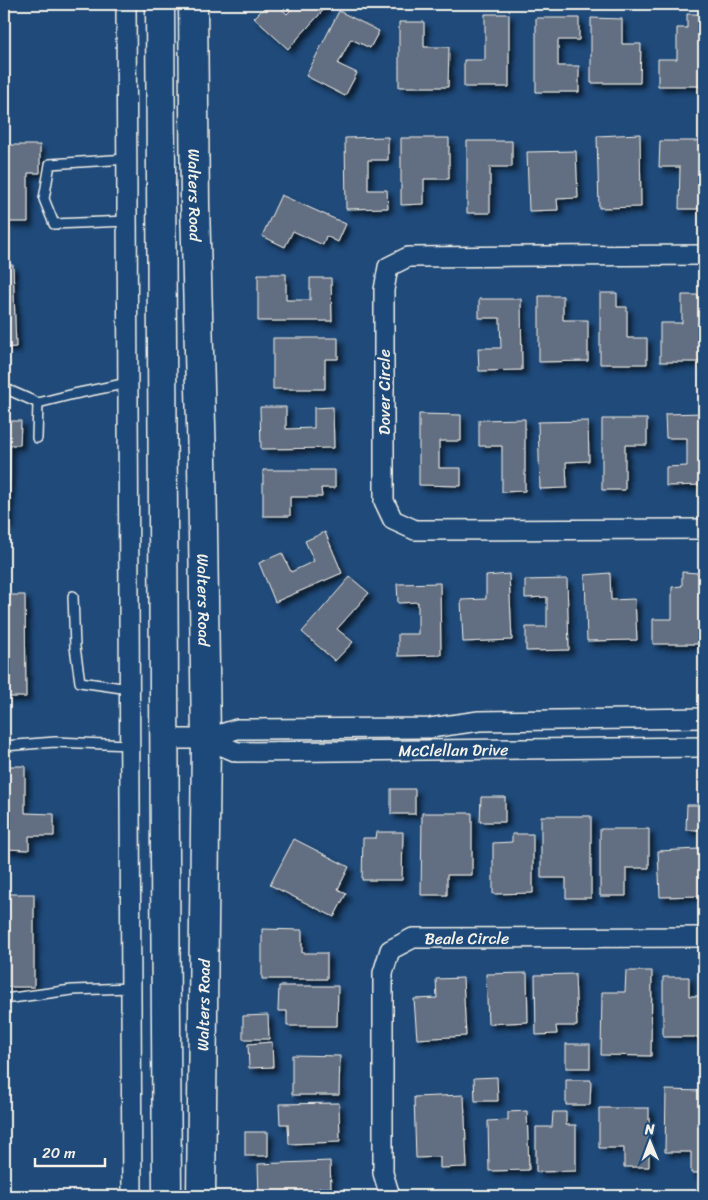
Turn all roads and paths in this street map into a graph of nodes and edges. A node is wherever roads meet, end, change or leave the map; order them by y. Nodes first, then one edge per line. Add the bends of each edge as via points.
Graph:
1 (126, 4) edge
2 (160, 4) edge
3 (193, 4) edge
4 (126, 159) junction
5 (127, 220) junction
6 (704, 255) edge
7 (128, 384) junction
8 (4, 388) edge
9 (38, 403) junction
10 (37, 438) dead end
11 (704, 528) edge
12 (73, 596) dead end
13 (129, 689) junction
14 (704, 718) edge
15 (164, 739) junction
16 (206, 739) junction
17 (130, 745) junction
18 (4, 746) edge
19 (704, 747) edge
20 (704, 937) edge
21 (131, 988) junction
22 (4, 998) edge
23 (132, 1196) edge
24 (167, 1196) edge
25 (201, 1196) edge
26 (390, 1196) edge

1 - 4 street
2 - 15 main road, Walters Road
3 - 16 main road, Walters Road
4 - 5 street
4 - 5 lane via 50,164 44,199 54,224
5 - 7 street
6 - 11 street, Dover Circle via 408,257 388,267 384,290 384,501 393,520 415,530
7 - 9 lane
7 - 13 street
8 - 9 lane
9 - 10 lane
12 - 13 lane via 80,682
13 - 17 street
14 - 16 street, McClellan Drive via 479,722 430,728 237,729
15 - 16 street, McClellan Drive
15 - 24 main road, Walters Road
16 - 19 street, McClellan Drive via 237,752
16 - 25 main road, Walters Road
17 - 18 lane via 55,742
17 - 21 street
20 - 26 street, Beale Circle via 413,938 390,950 383,973 384,1173
21 - 22 lane via 72,990
21 - 23 street

